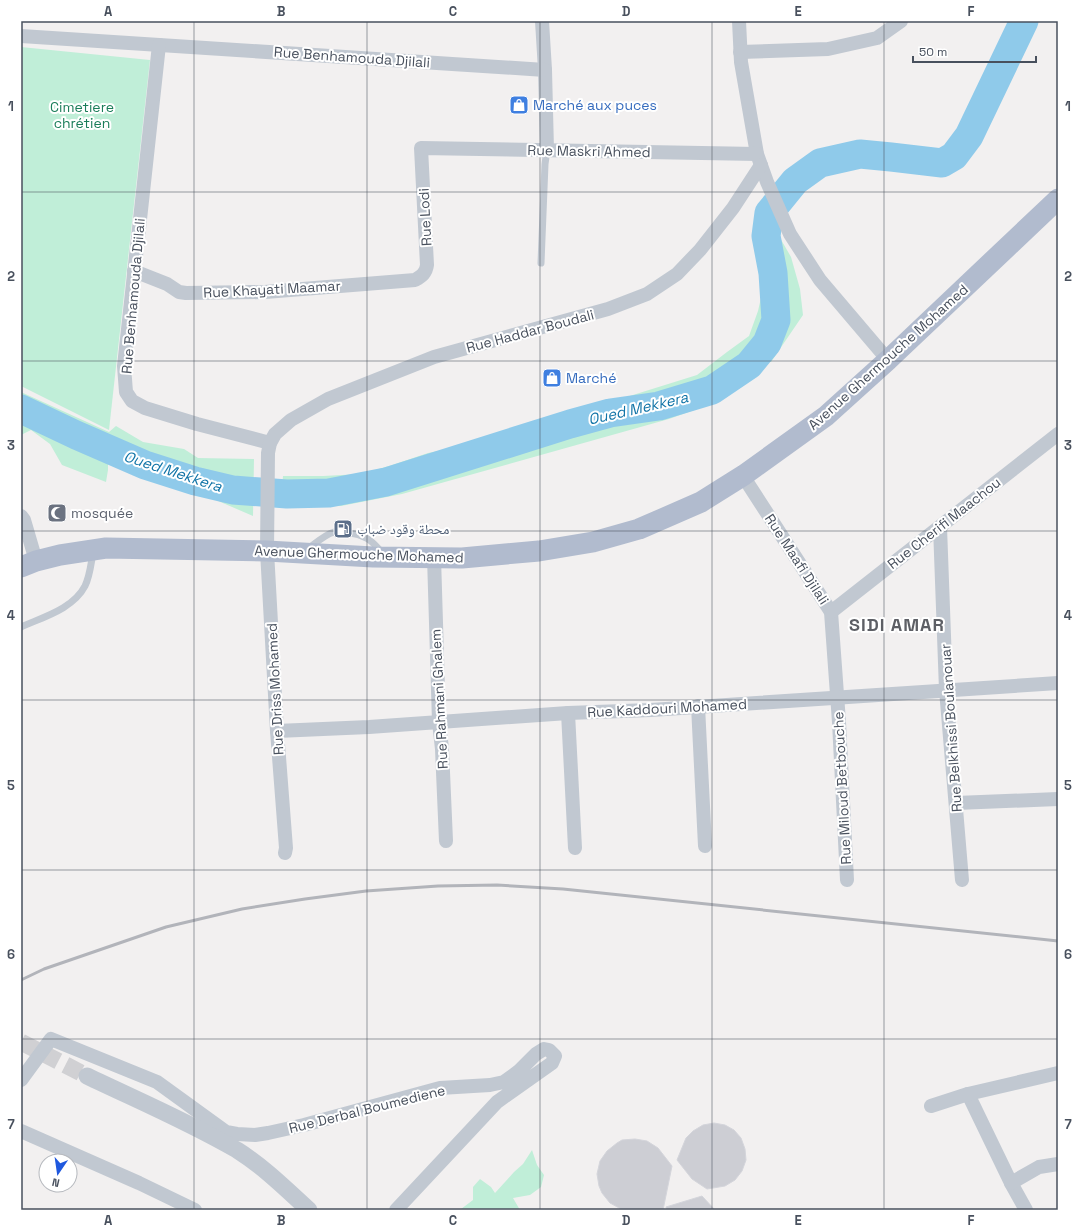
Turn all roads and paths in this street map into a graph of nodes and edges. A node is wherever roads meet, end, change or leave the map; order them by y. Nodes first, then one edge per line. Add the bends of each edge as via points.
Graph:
1 (542, 21) edge
2 (739, 21) edge
3 (901, 21) edge
4 (21, 36) edge
5 (159, 45) junction
6 (740, 52) junction
7 (545, 70) junction
8 (421, 148) joint
9 (547, 150) junction
10 (759, 159) junction
11 (1058, 199) edge
12 (541, 263) dead end
13 (134, 271) junction
14 (415, 280) joint
15 (888, 360) junction
16 (1058, 434) edge
17 (269, 448) junction
18 (743, 476) junction
19 (21, 516) edge
20 (940, 527) junction
21 (94, 550) junction
22 (267, 551) junction
23 (434, 557) junction
24 (28, 564) edge
25 (831, 612) junction
26 (21, 627) edge
27 (1058, 683) edge
28 (946, 690) junction
29 (837, 697) junction
30 (698, 706) junction
31 (568, 713) junction
32 (439, 722) junction
33 (277, 731) junction
34 (1058, 799) edge
35 (956, 803) junction
36 (446, 842) dead end
37 (705, 846) dead end
38 (575, 848) dead end
39 (285, 852) dead end
40 (847, 880) dead end
41 (962, 880) dead end
42 (1058, 1073) edge
43 (87, 1076) tunnel mouth
44 (21, 1080) edge
45 (490, 1085) junction
46 (968, 1094) junction
47 (497, 1102) junction
48 (931, 1106) dead end
49 (21, 1131) edge
50 (1058, 1164) edge
51 (1011, 1183) junction
52 (194, 1210) edge
53 (309, 1210) edge
54 (396, 1210) edge
55 (1026, 1210) edge

1 - 7 street
2 - 6 street
3 - 6 street via 877,38 828,49
4 - 5 street, Rue Benhamouda Djilali
5 - 7 street, Rue Benhamouda Djilali
5 - 13 street, Rue Benhamouda Djilali
6 - 10 street
7 - 9 street
8 - 9 street, Rue Maskri Ahmed
8 - 14 street, Rue Lodi via 427,265 426,271
9 - 10 street, Rue Maskri Ahmed
9 - 12 lane
10 - 15 street via 790,234 820,280
10 - 17 street, Rue Haddar Boudali via 733,208 700,250 677,274 647,294 608,309 434,357 328,399 291,420 275,434
11 - 15 main road, Avenue Ghermouche Mohamed
13 - 14 street, Rue Khayati Maamar via 186,293 266,292
13 - 17 street, Rue Benhamouda Djilali via 124,366 126,392 132,402
15 - 18 main road, Avenue Ghermouche Mohamed via 826,416
16 - 20 street, Rue Cherifi Maachou
17 - 22 street, Rue Driss Mohamed
18 - 23 main road, Avenue Ghermouche Mohamed via 701,502 639,529 593,542 539,551 462,558
18 - 25 street, Rue Maafi Djilali
19 - 24 street via 24,520
20 - 25 street, Rue Cherifi Maachou
20 - 28 street, Rue Belkhissi Boulanouar
21 - 22 main road, Avenue Ghermouche Mohamed via 106,548
21 - 24 main road, Avenue Ghermouche Mohamed via 60,555
21 - 26 lane via 85,585 78,595 54,613
22 - 23 main road, Avenue Ghermouche Mohamed
22 - 33 street, Rue Driss Mohamed
23 - 32 street, Rue Rahmani Ghalem
25 - 29 street, Rue Maafi Djilali
27 - 28 street, Rue Kaddouri Mohamed
28 - 29 street, Rue Kaddouri Mohamed
28 - 35 street, Rue Belkhissi Boulanouar
29 - 30 street, Rue Kaddouri Mohamed
29 - 40 street, Rue Miloud Betbouche
30 - 31 street, Rue Kaddouri Mohamed
30 - 37 street
31 - 32 street, Rue Kaddouri Mohamed
31 - 38 street
32 - 33 street, Rue Kaddouri Mohamed
32 - 36 street, Rue Rahmani Ghalem
33 - 39 street, Rue Driss Mohamed
34 - 35 street
35 - 41 street, Rue Belkhissi Boulanouar
42 - 46 street
43 - 53 street via 237,1151 272,1176
44 - 45 street, Rue Derbal Boumediene via 51,1039 157,1082 226,1132 254,1135 304,1126 440,1088
45 - 47 street
45 - 47 street, Rue Derbal Boumediene via 509,1086
46 - 48 street
46 - 51 street
47 - 54 street
49 - 52 street
50 - 51 street via 1039,1167
51 - 55 street

